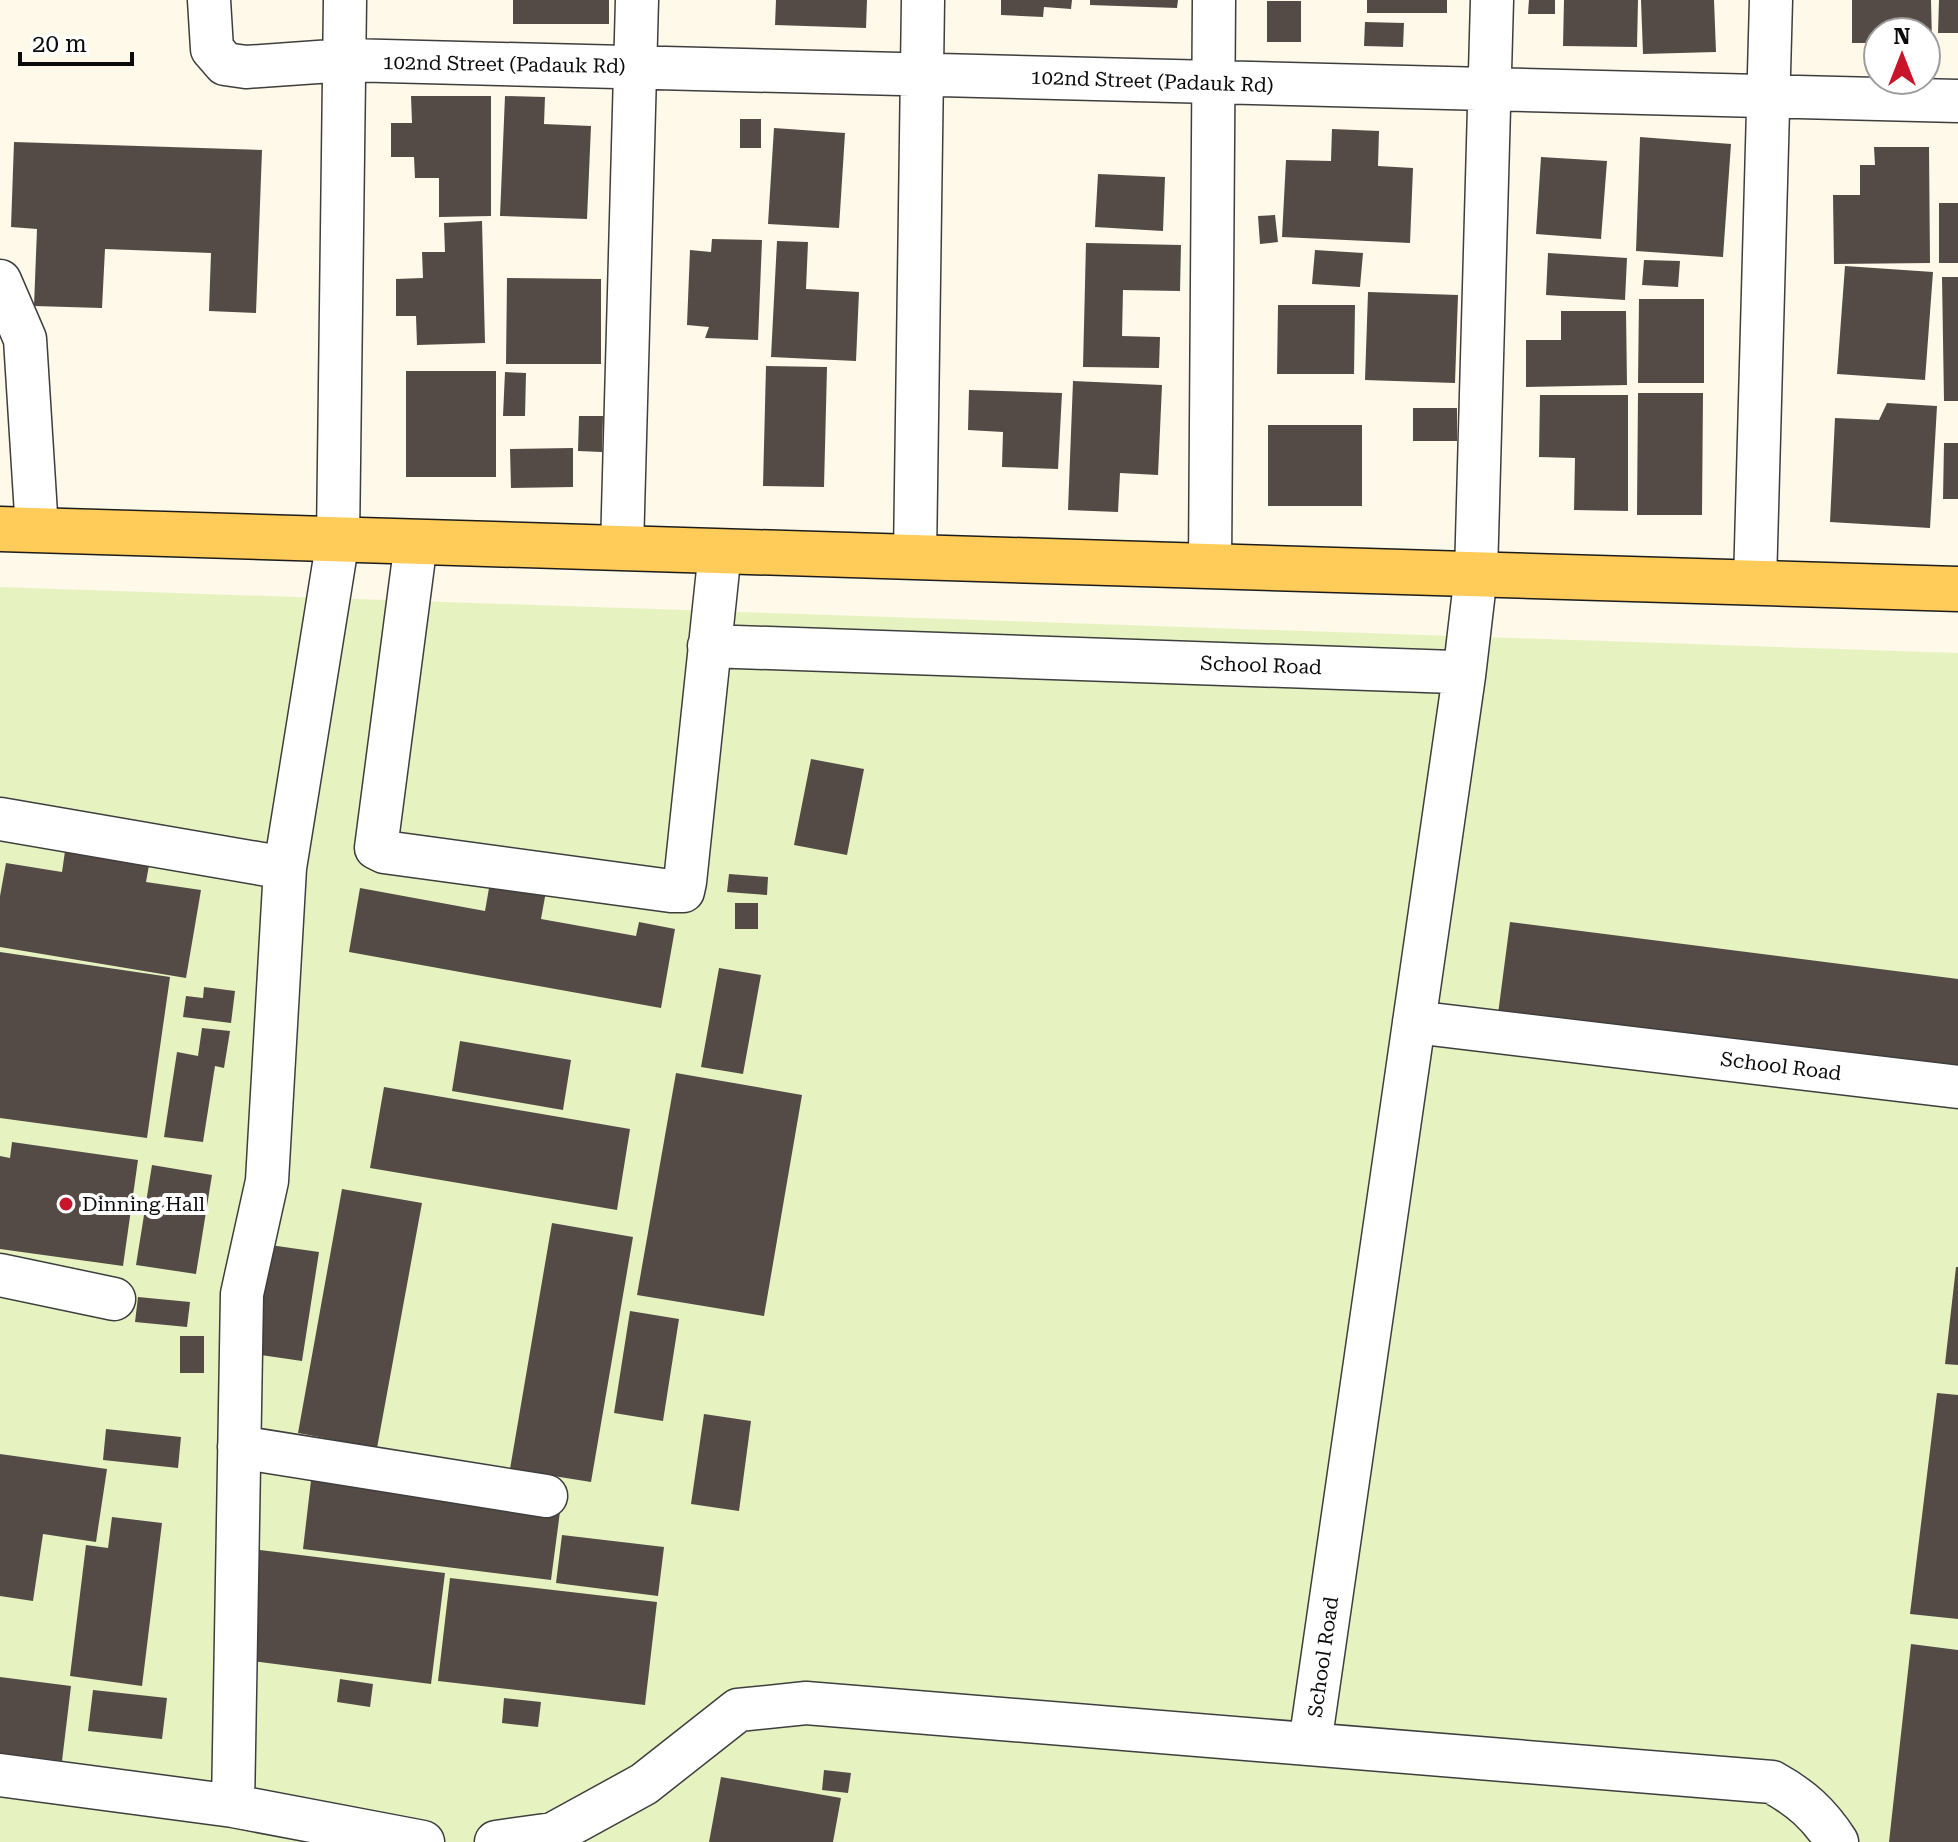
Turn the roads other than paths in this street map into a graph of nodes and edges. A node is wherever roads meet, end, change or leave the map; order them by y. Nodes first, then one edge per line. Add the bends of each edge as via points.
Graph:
1 (209, 0) edge
2 (345, 0) edge
3 (637, 0) edge
4 (923, 0) edge
5 (1214, 0) edge
6 (1492, 0) edge
7 (1771, 0) edge
8 (346, 60) junction
9 (636, 67) junction
10 (920, 75) junction
11 (1214, 83) junction
12 (1490, 89) junction
13 (1768, 97) junction
14 (1958, 101) edge
15 (0, 281) edge
16 (18, 530) edge
17 (338, 539) junction
18 (416, 542) junction
19 (622, 548) junction
20 (720, 551) junction
21 (915, 557) junction
22 (1210, 566) junction
23 (1476, 574) junction
24 (1755, 583) junction
25 (1958, 589) edge
26 (709, 646) junction
27 (1464, 676) junction
28 (0, 819) edge
29 (285, 868) junction
30 (1414, 1022) junction
31 (1958, 1087) edge
32 (0, 1275) edge
33 (114, 1299) dead end
34 (239, 1447) junction
35 (546, 1496) dead end
36 (1310, 1744) junction
37 (0, 1775) edge
38 (233, 1806) junction
39 (423, 1842) edge
40 (496, 1842) edge
41 (1837, 1842) edge

1 - 8 lane, 102nd Street (Padauk Rd) via 212,49 225,64
2 - 8 lane
3 - 9 lane
4 - 10 lane
5 - 11 lane
6 - 12 lane
7 - 13 lane
8 - 9 lane, 102nd Street (Padauk Rd)
8 - 17 lane
9 - 10 lane, 102nd Street (Padauk Rd)
9 - 19 lane
10 - 11 lane, 102nd Street (Padauk Rd)
10 - 21 lane
11 - 12 lane, 102nd Street (Padauk Rd)
11 - 22 lane
12 - 13 lane, 102nd Street (Padauk Rd)
12 - 23 lane
13 - 14 lane, 102nd Street (Padauk Rd)
13 - 24 lane
15 - 16 lane via 25,339
16 - 17 main road
17 - 18 main road
17 - 29 lane
18 - 19 main road
18 - 26 lane via 376,840 376,848 384,852 683,891
19 - 20 main road
20 - 21 main road
20 - 26 lane
21 - 22 main road
22 - 23 main road
23 - 24 main road
23 - 27 lane
24 - 25 main road
26 - 27 lane, School Road
27 - 30 lane, School Road
28 - 29 lane
29 - 34 lane via 267,1181 242,1294
30 - 31 lane, School Road
30 - 36 lane, School Road
32 - 33 lane
34 - 35 lane
34 - 38 lane
36 - 40 lane via 806,1703 738,1710 644,1784 553,1834
36 - 41 lane, School Road via 1772,1782 1799,1797
37 - 38 lane
38 - 39 lane

